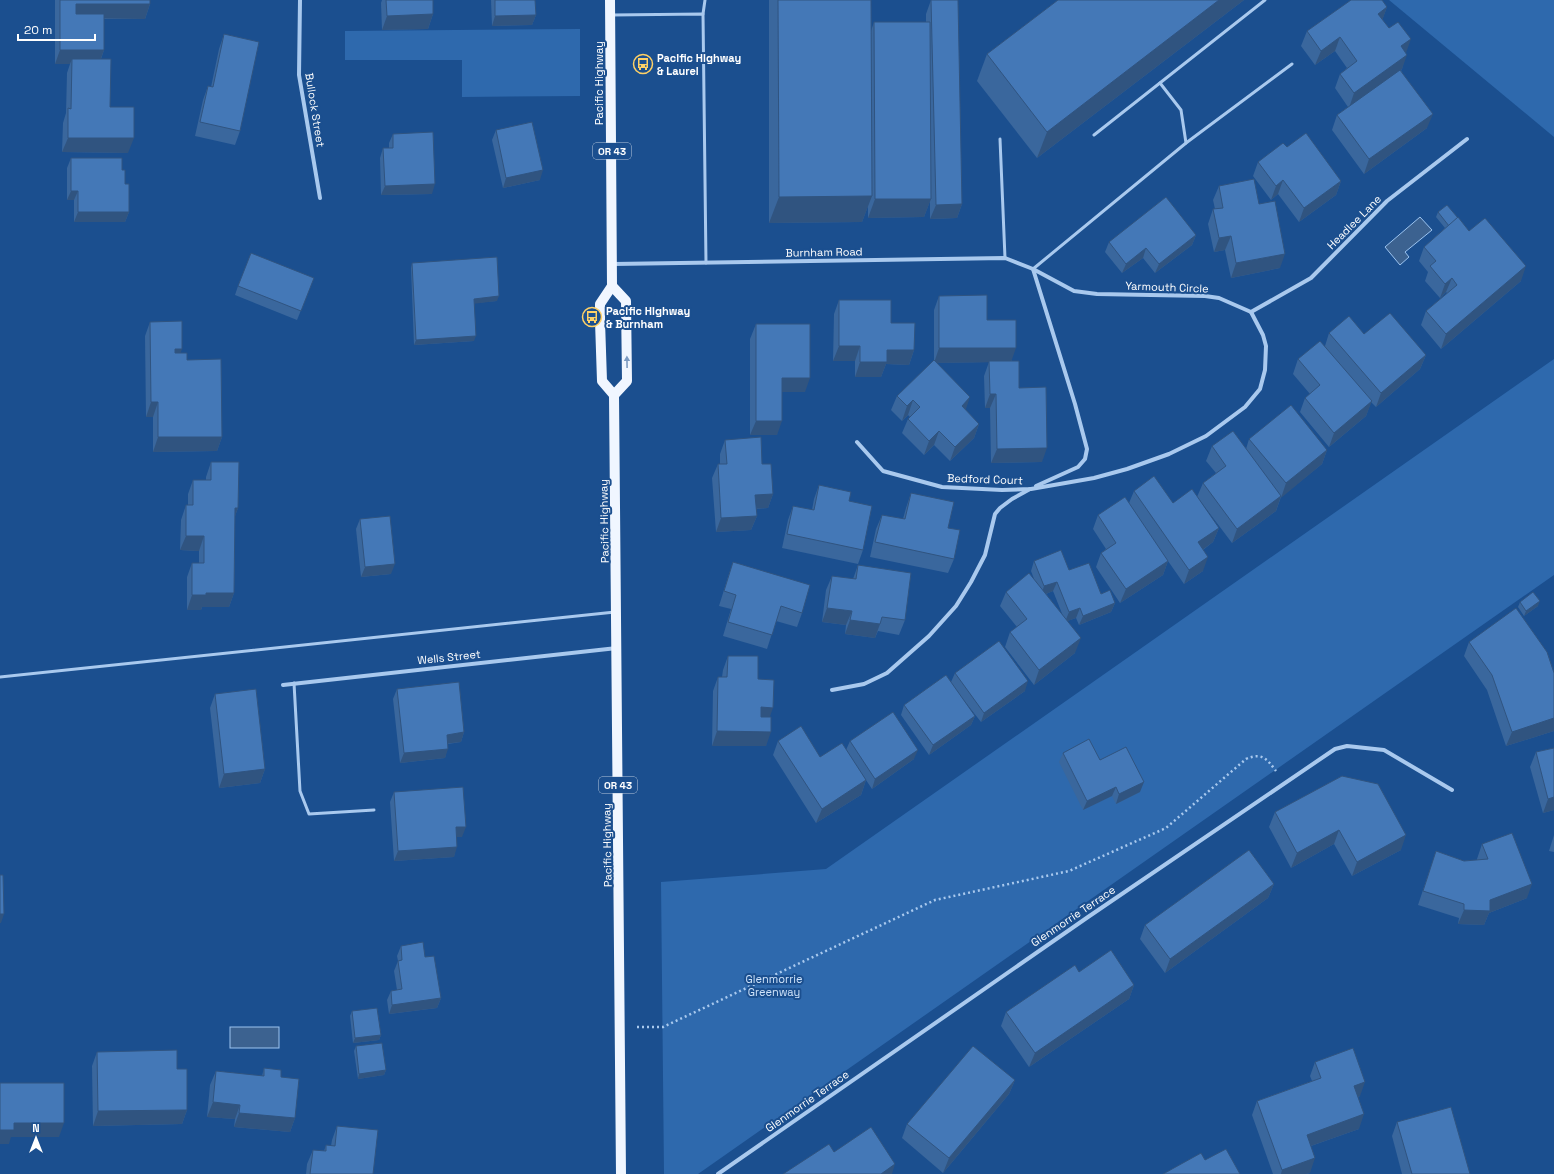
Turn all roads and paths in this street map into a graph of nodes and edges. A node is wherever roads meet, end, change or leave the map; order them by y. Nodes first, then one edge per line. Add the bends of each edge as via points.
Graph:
1 (300, 0) edge
2 (610, 0) edge
3 (705, 0) edge
4 (1265, 0) edge
5 (703, 14) junction
6 (610, 15) junction
7 (1292, 64) dead end
8 (1160, 83) junction
9 (1094, 135) dead end
10 (1000, 139) dead end
11 (1467, 139) dead end
12 (1186, 143) junction
13 (320, 198) dead end
14 (1005, 258) junction
15 (706, 263) junction
16 (612, 264) junction
17 (1033, 269) junction
18 (612, 286) junction
19 (1251, 312) junction
20 (614, 396) junction
21 (857, 442) dead end
22 (1031, 489) junction
23 (617, 612) junction
24 (617, 648) junction
25 (0, 676) edge
26 (294, 683) junction
27 (283, 685) dead end
28 (832, 690) dead end
29 (1286, 783) junction
30 (1452, 790) dead end
31 (374, 810) dead end
32 (620, 1026) junction
33 (621, 1174) edge
34 (718, 1174) edge

1 - 13 street, Bullock Street via 299,76
2 - 6 main road, Pacific Highway / OR 43
3 - 5 lane
4 - 8 lane
5 - 6 lane
5 - 15 lane
6 - 16 main road, Pacific Highway / OR 43
7 - 12 lane
8 - 9 lane
8 - 12 lane via 1181,110
10 - 14 lane
11 - 19 street, Headlee Lane via 1387,201 1310,278
12 - 17 lane
14 - 15 street, Burnham Road
14 - 17 street, Burnham Road
15 - 16 street, Burnham Road
16 - 18 main road, Pacific Highway / OR 43
17 - 19 street, Yarmouth Circle via 1074,291 1098,294 1205,296 1219,298
17 - 22 street via 1087,449 1085,459 1078,467
18 - 20 main road via 600,304 600,321 602,381
20 -> 18 main road via 627,381 626,301
19 - 22 street via 1266,346 1265,370 1260,389 1245,407 1206,436 1169,454 1094,478
20 - 23 main road, Pacific Highway / OR 43
21 - 22 street, Bedford Court via 883,471 942,486
22 - 28 street via 1012,499 995,514 985,555 971,582 956,606 929,636 887,672 864,684
23 - 24 main road, Pacific Highway / OR 43
23 - 25 lane
24 - 26 street, Wells Street
24 - 32 main road, Pacific Highway / OR 43
26 - 27 street, Wells Street
26 - 31 lane via 300,791 309,814
29 - 30 street, Glenmorrie Terrace via 1335,749 1347,746 1384,750
29 - 32 path via 1266,759 1253,756 1246,759 1166,828 1069,871 935,900 663,1027
29 - 34 street, Glenmorrie Terrace via 1088,916
32 - 33 main road, Pacific Highway / OR 43

